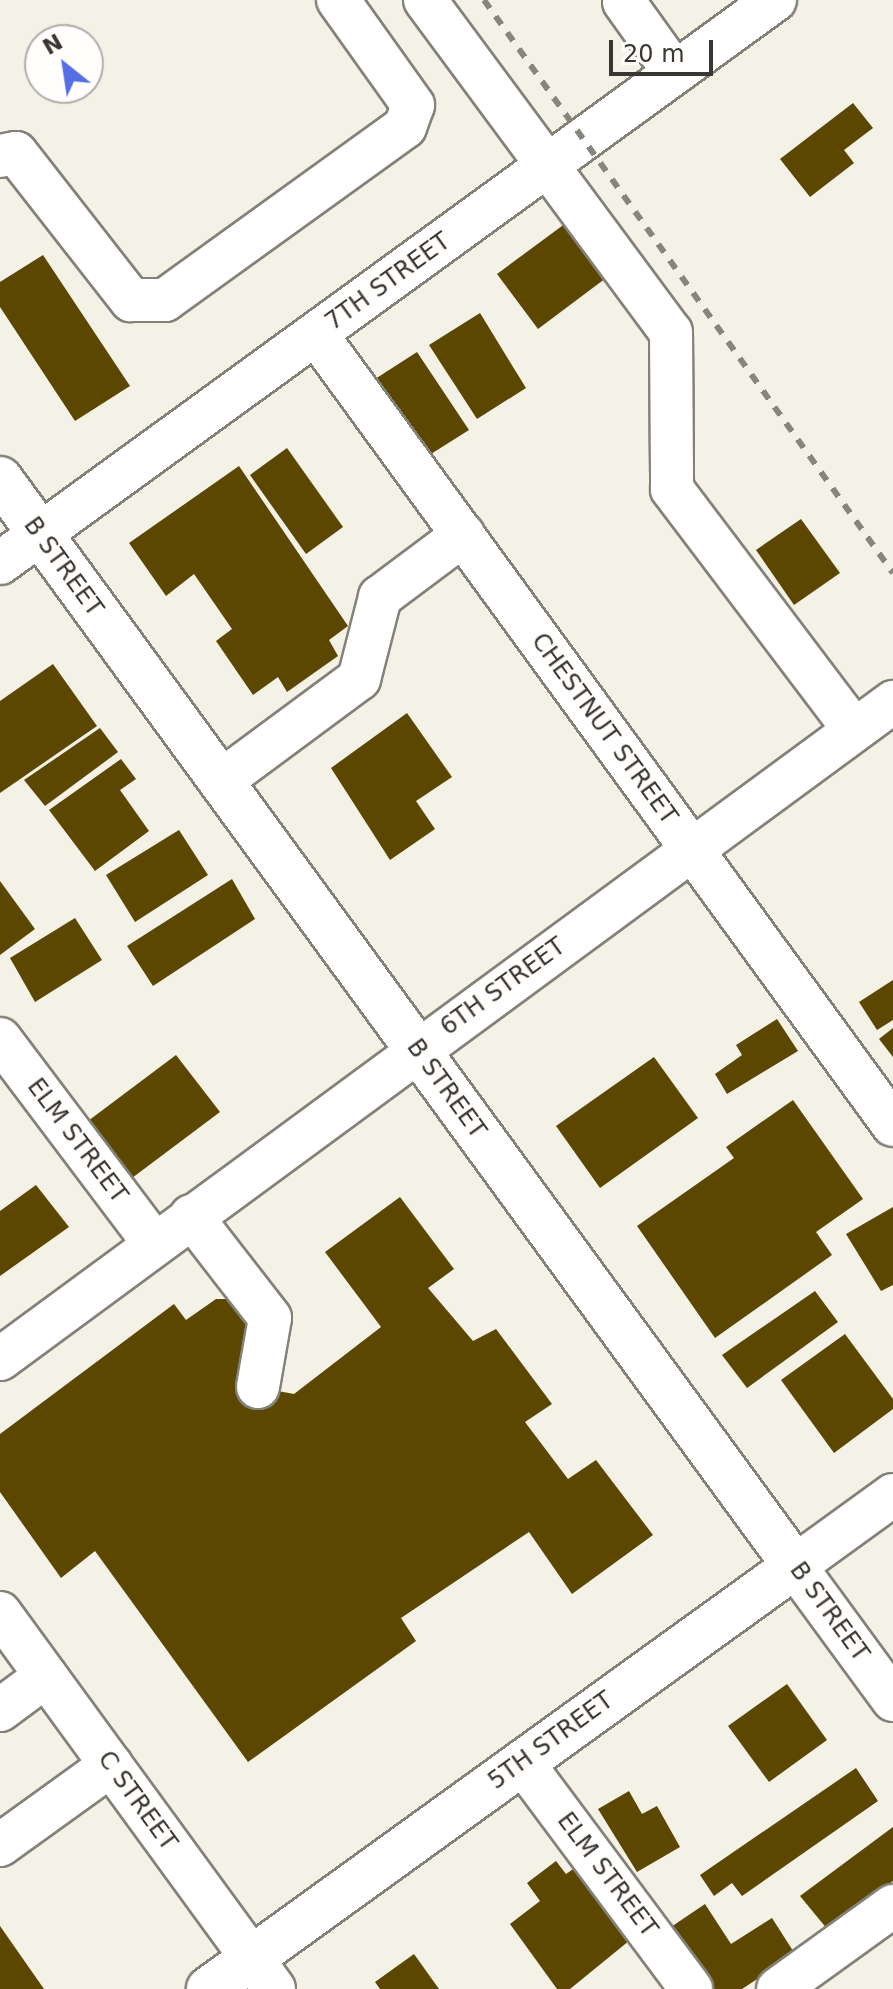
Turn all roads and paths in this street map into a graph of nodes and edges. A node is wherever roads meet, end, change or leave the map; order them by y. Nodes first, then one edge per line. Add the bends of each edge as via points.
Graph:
1 (338, 0) edge
2 (425, 0) edge
3 (775, 0) edge
4 (624, 2) edge
5 (675, 73) junction
6 (0, 156) edge
7 (550, 163) junction
8 (316, 334) junction
9 (0, 479) edge
10 (40, 534) junction
11 (463, 535) junction
12 (0, 563) edge
13 (893, 702) edge
14 (854, 730) junction
15 (221, 781) junction
16 (691, 848) junction
17 (0, 1039) edge
18 (417, 1050) junction
19 (893, 1125) edge
20 (191, 1216) junction
21 (154, 1243) junction
22 (0, 1359) edge
23 (258, 1387) dead end
24 (893, 1495) edge
25 (795, 1566) junction
26 (0, 1613) edge
27 (46, 1676) junction
28 (893, 1700) edge
29 (0, 1710) edge
30 (522, 1762) junction
31 (111, 1765) junction
32 (0, 1845) edge
33 (893, 1906) edge
34 (262, 1974) edge
35 (209, 1989) edge
36 (691, 1989) edge
37 (778, 1989) edge

1 - 6 street via 413,105 405,127 165,300 131,300 16,153
2 - 7 street
3 - 5 street, 7TH STREET
4 - 5 street
5 - 7 street, 7TH STREET
7 - 8 street, 7TH STREET
7 - 14 street via 671,332 672,489
8 - 10 street, 7TH STREET
8 - 11 street, CHESTNUT STREET
9 - 10 main road, B STREET
10 - 12 street, 7TH STREET
10 - 15 main road, B STREET
11 - 15 street via 380,597 359,679
11 - 16 street, CHESTNUT STREET
13 - 14 street, 6TH STREET
14 - 16 street, 6TH STREET
15 - 18 main road, B STREET
16 - 18 street, 6TH STREET
16 - 19 street, CHESTNUT STREET
17 - 21 street, ELM STREET
18 - 20 street, 6TH STREET
18 - 25 main road, B STREET
20 - 21 street, 6TH STREET
20 - 23 street via 270,1318
21 - 22 street, 6TH STREET
24 - 25 street, 5TH STREET
25 - 28 street, B STREET
25 - 30 main road, 5TH STREET
26 - 27 street, C STREET
27 - 29 street
27 - 31 street, C STREET
30 - 34 main road, 5TH STREET
30 - 36 street, ELM STREET
31 - 32 street
31 - 34 street, C STREET
33 - 37 street
34 - 35 main road, 5TH STREET

